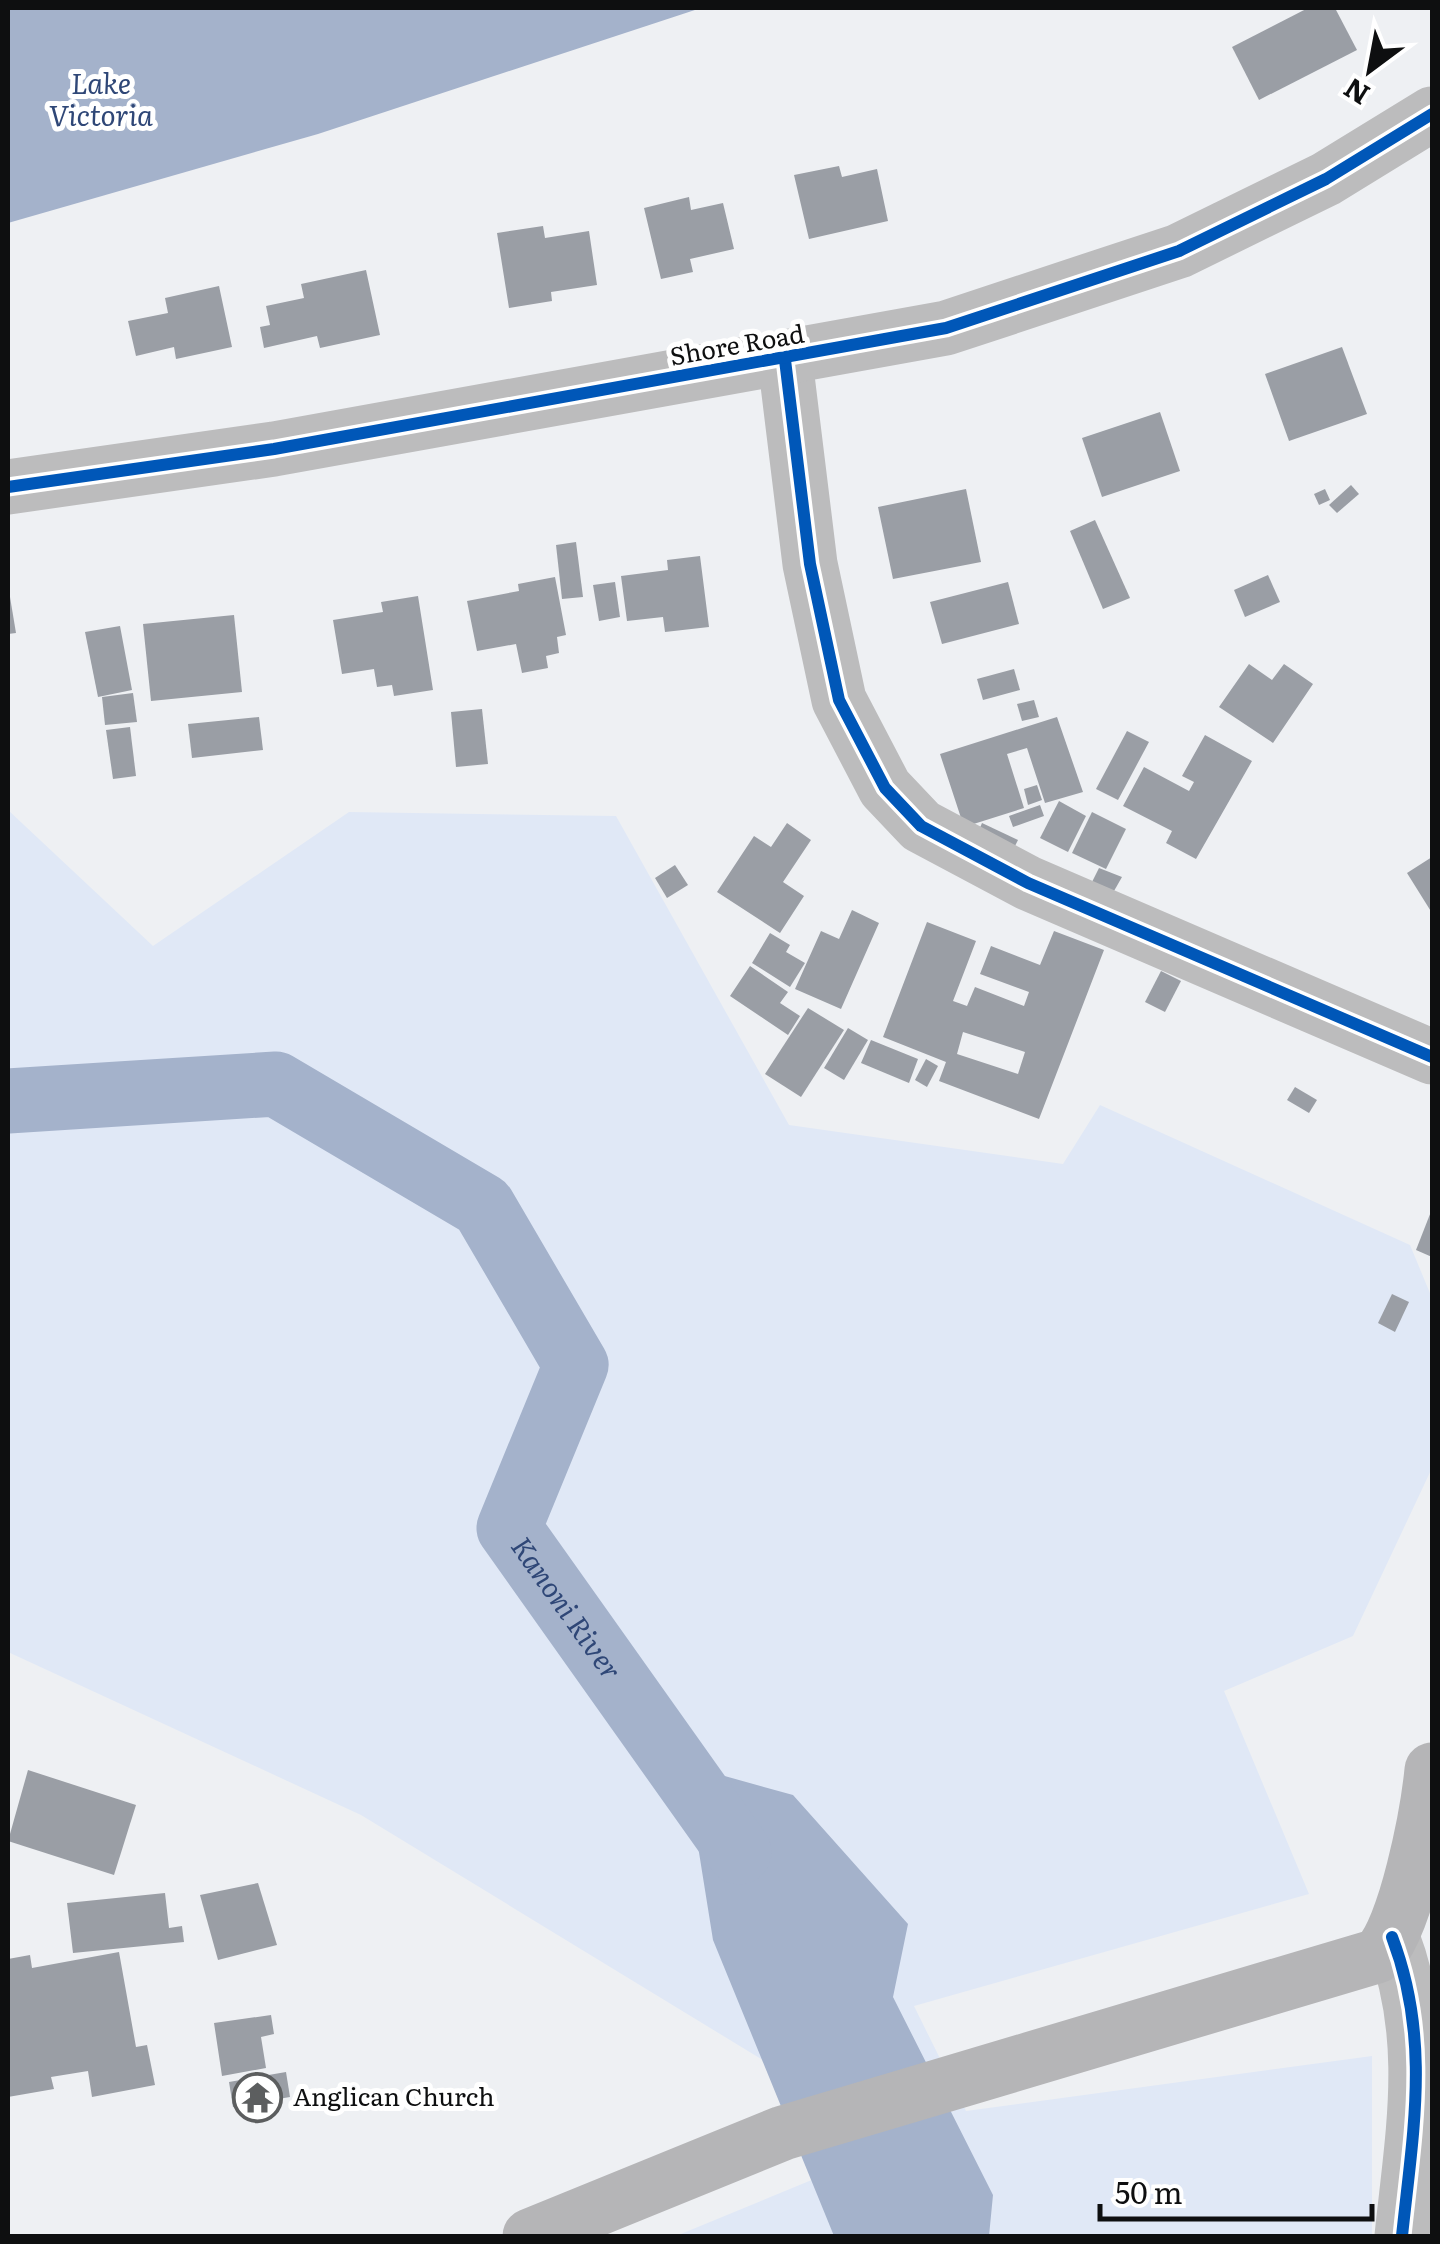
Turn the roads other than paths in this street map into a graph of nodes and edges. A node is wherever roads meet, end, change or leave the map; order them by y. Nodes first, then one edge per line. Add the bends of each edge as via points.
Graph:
1 (1432, 114) edge
2 (784, 360) junction
3 (8, 487) edge
4 (1432, 1057) edge
5 (1432, 1770) edge
6 (1392, 1937) junction
7 (530, 2236) edge
8 (1402, 2236) edge

1 - 2 street, Shore Road via 1326,179 1179,251 946,328
2 - 3 street, Shore Road via 274,449
2 - 4 street via 810,564 839,700 885,788 921,826 1028,883
5 - 6 main road via 1428,1814
6 - 7 main road via 1377,1956 1323,1974 783,2133
6 - 8 street via 1414,2007 1418,2086

